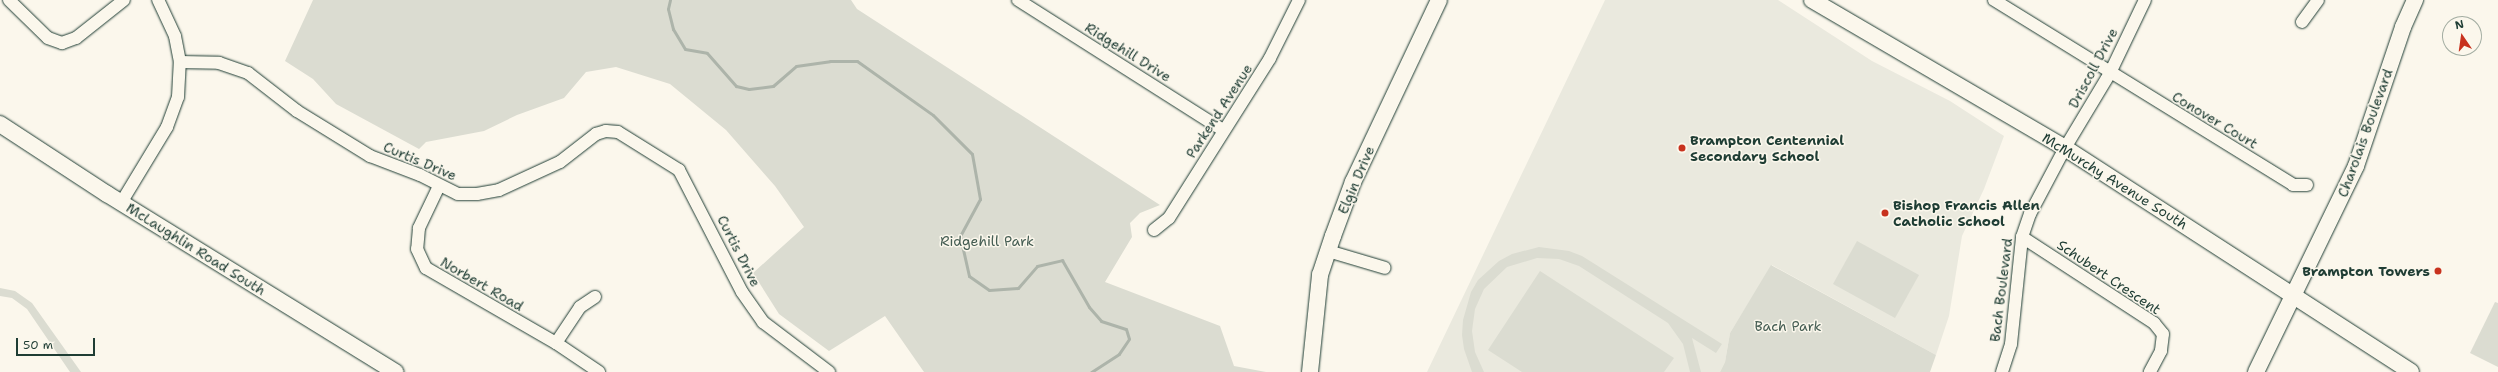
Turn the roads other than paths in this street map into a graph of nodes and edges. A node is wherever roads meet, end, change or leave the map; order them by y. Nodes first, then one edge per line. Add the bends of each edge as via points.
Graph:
1 (9, 0) edge
2 (124, 0) edge
3 (158, 0) edge
4 (1018, 0) edge
5 (1299, 0) edge
6 (1439, 0) edge
7 (1994, 0) edge
8 (2145, 0) edge
9 (2318, 0) edge
10 (2415, 0) edge
11 (1816, 1) edge
12 (2302, 22) dead end
13 (180, 62) junction
14 (2110, 73) junction
15 (0, 124) edge
16 (1223, 130) junction
17 (2065, 148) junction
18 (2307, 185) dead end
19 (439, 186) junction
20 (121, 203) junction
21 (1154, 230) dead end
22 (2022, 237) junction
23 (1328, 251) junction
24 (1385, 268) dead end
25 (2293, 294) junction
26 (595, 297) dead end
27 (556, 343) junction
28 (825, 371) edge
29 (395, 372) edge
30 (599, 372) edge
31 (1310, 372) edge
32 (2002, 372) edge
33 (2150, 372) edge
34 (2256, 372) edge
35 (2412, 372) edge

1 - 2 street via 48,38 62,43 76,38
3 - 13 street via 175,36
4 - 16 street, Ridgehill Drive
5 - 16 street, Parkend Avenue via 1270,58
6 - 23 street, Elgin Drive via 1353,182
7 - 14 street, Conover Court
8 - 14 street, Driscoll Drive
9 - 12 street
10 - 25 street, Charolais Boulevard via 2403,27 2356,166
11 - 17 street, McMurchy Avenue South
13 - 19 street, Curtis Drive via 219,63 248,73 297,111 370,156 420,175
13 - 20 street via 178,97 167,127
14 - 17 street, Driscoll Drive
14 - 18 street, Conover Court via 2293,185
15 - 20 street, McLaughlin Road South
16 - 21 street, Parkend Avenue via 1169,218
17 - 22 street, Bach Boulevard via 2030,214
17 - 25 street, McMurchy Avenue South
19 - 27 street, Norbert Road via 419,228 417,249 426,268
19 - 28 street, Curtis Drive via 458,194 499,190 560,162 596,134 618,132 679,170 742,292 763,322
20 - 29 street, McLaughlin Road South
22 - 32 street, Bach Boulevard via 2011,344
22 - 33 street, Schubert Crescent via 2154,323 2163,334 2161,351
23 - 24 street
23 - 31 street, Elgin Drive via 1320,275
25 - 34 street, Charolais Boulevard
25 - 35 street, McMurchy Avenue South
26 - 27 street via 580,307
27 - 30 street, Norbert Road

